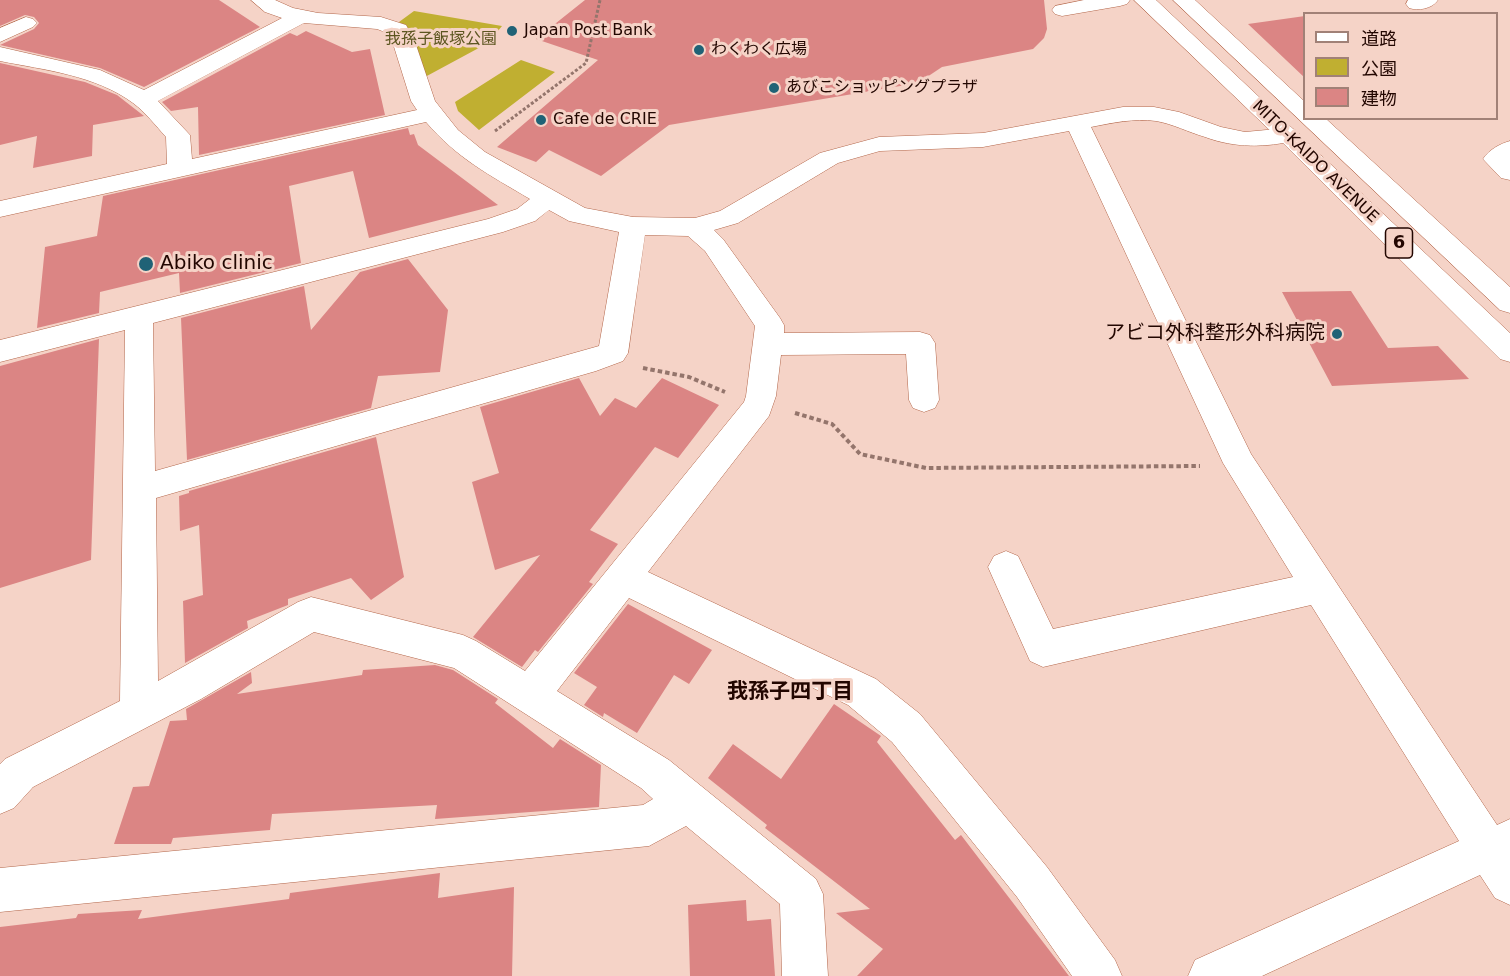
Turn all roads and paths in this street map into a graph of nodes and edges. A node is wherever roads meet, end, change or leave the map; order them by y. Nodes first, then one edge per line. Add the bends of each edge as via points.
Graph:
1 (261, 0) edge
2 (600, 0) edge
3 (1120, 0) edge
4 (1144, 0) edge
5 (1184, 0) edge
6 (1062, 10) dead end
7 (302, 16) junction
8 (26, 23) dead end
9 (0, 36) edge
10 (0, 54) edge
11 (143, 99) junction
12 (1303, 111) edge
13 (431, 114) junction
14 (1313, 120) edge
15 (1077, 122) junction
16 (1288, 135) junction
17 (487, 138) dead end
18 (1510, 149) edge
19 (180, 168) junction
20 (1510, 172) edge
21 (547, 198) junction
22 (0, 208) edge
23 (633, 226) junction
24 (695, 227) junction
25 (1510, 303) edge
26 (139, 316) junction
27 (767, 344) junction
28 (0, 351) edge
29 (1510, 351) edge
30 (606, 356) junction
31 (924, 400) dead end
32 (758, 406) junction
33 (1243, 468) junction
34 (139, 489) junction
35 (1006, 567) dead end
36 (624, 578) junction
37 (1320, 587) junction
38 (530, 695) junction
39 (139, 711) junction
40 (0, 794) edge
41 (688, 801) junction
42 (1503, 857) edge
43 (0, 890) edge
44 (1275, 963) edge
45 (805, 976) edge
46 (1098, 976) edge
47 (1211, 976) edge

1 - 7 main road via 278,11
2 - 17 path via 586,63
3 - 6 main road
4 - 16 main road, MITO-KAIDO AVENUE / 6
5 - 12 main road, MITO-KAIDO AVENUE
7 - 11 main road
7 - 13 main road via 381,23 398,30
8 - 9 main road
10 - 11 main road via 97,75
11 - 19 main road via 178,135
13 - 19 main road
13 - 21 main road via 476,157
14 - 25 main road, MITO-KAIDO AVENUE / 6
15 - 16 main road via 1123,114 1154,114 1232,138 1258,140
15 - 24 main road via 983,140 879,144 851,150 829,158 729,217
15 - 33 main road
16 - 29 main road, MITO-KAIDO AVENUE / 6
18 - 20 main road via 1494,159
19 - 22 main road
21 - 23 main road via 578,215
21 - 26 main road via 526,215 494,226
23 - 24 main road
23 - 30 main road via 613,353
24 - 27 main road via 714,245 770,325
26 - 28 main road
26 - 34 main road
27 - 31 main road via 920,343
27 - 32 main road
30 - 32 path via 627,365 689,377
30 - 34 main road
32 - 33 path via 772,406 832,424 860,454 926,468
32 - 36 main road
33 - 37 main road
34 - 39 main road
35 - 37 main road via 1043,649
36 - 38 main road
36 - 46 main road via 862,692 906,728 1032,882
37 - 42 main road
38 - 39 main road via 463,652 311,614
38 - 41 main road via 655,774
39 - 40 main road via 19,773
41 - 43 main road via 648,825
41 - 45 main road via 801,894
42 - 44 main road
44 - 47 main road

